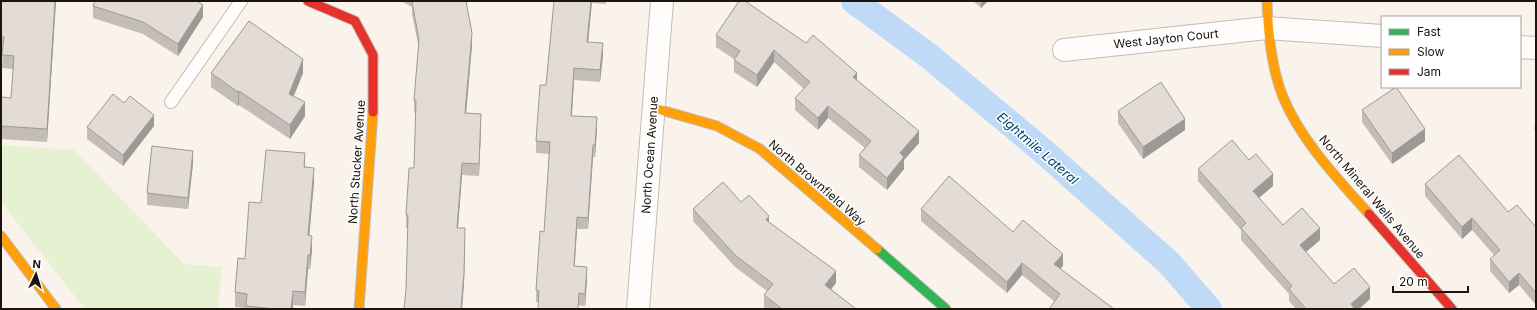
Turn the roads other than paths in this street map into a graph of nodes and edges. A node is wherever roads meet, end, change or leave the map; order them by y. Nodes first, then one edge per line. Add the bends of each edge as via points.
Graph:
1 (241, 1) edge
2 (308, 1) edge
3 (662, 1) edge
4 (1268, 1) edge
5 (1267, 28) junction
6 (1381, 36) edge
7 (1521, 47) edge
8 (1536, 48) edge
9 (1064, 50) dead end
10 (171, 102) dead end
11 (654, 108) junction
12 (1, 236) edge
13 (56, 309) edge
14 (358, 309) edge
15 (638, 309) edge
16 (946, 309) edge
17 (1452, 309) edge

1 - 10 lane
2 - 14 street, North Stucker Avenue via 354,21 372,55 374,103
3 - 11 street, North Ocean Avenue
4 - 5 street, North Mineral Wells Avenue
5 - 6 street, West Jayton Court
5 - 9 street, West Jayton Court
5 - 17 street, North Mineral Wells Avenue via 1283,96 1298,126 1318,156
7 - 8 street
11 - 15 street, North Ocean Avenue
11 - 16 street, North Brownfield Way via 717,126 760,149
12 - 13 street

